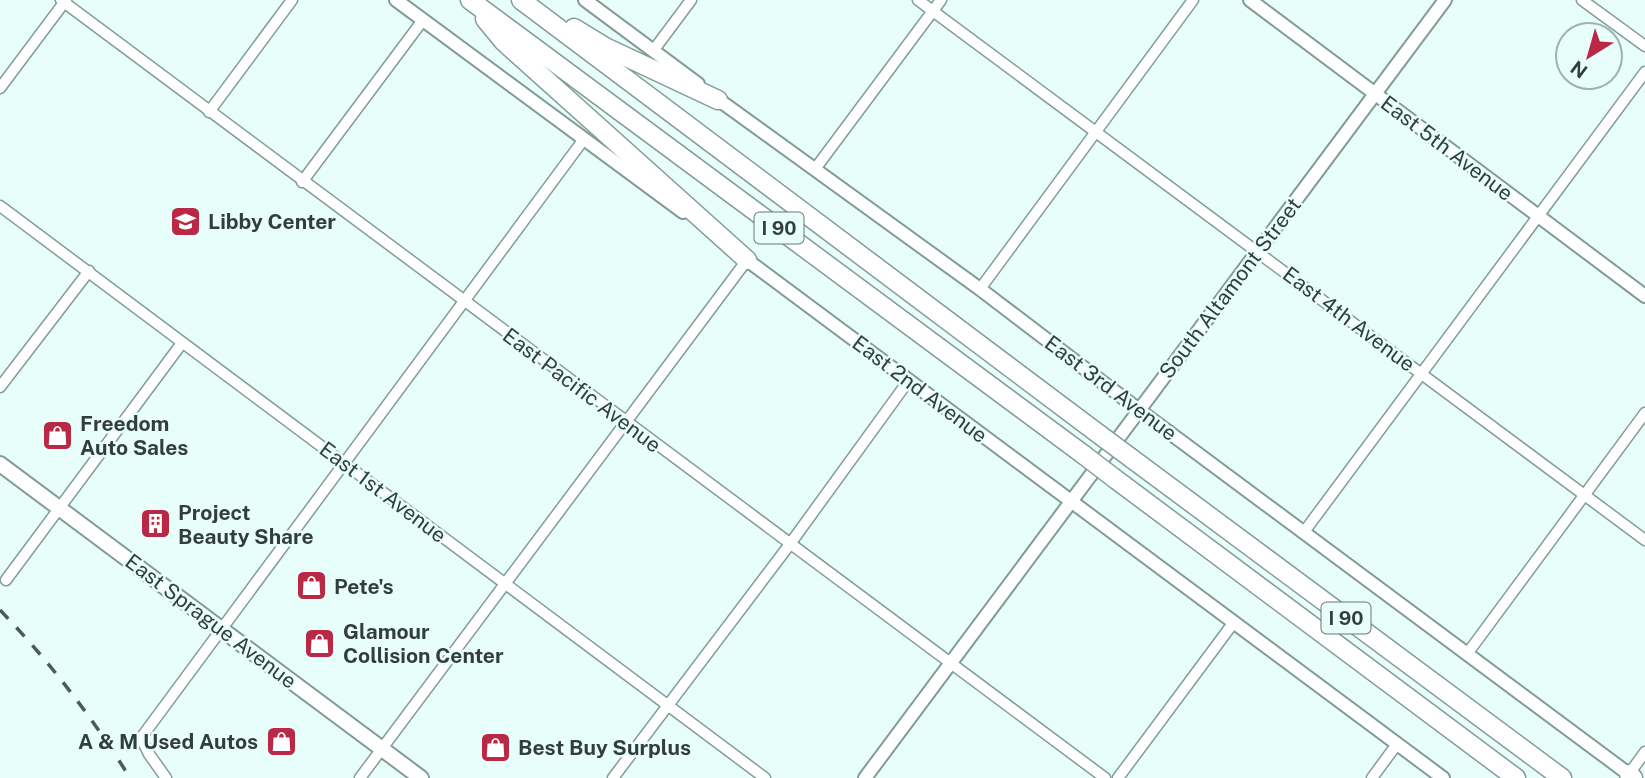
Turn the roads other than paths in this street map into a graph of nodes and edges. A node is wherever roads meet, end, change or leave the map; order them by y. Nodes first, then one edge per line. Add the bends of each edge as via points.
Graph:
1 (292, 0) edge
2 (397, 0) edge
3 (521, 0) edge
4 (529, 0) edge
5 (585, 0) edge
6 (691, 0) edge
7 (918, 0) edge
8 (941, 0) edge
9 (1194, 0) edge
10 (1250, 0) edge
11 (1445, 0) edge
12 (1582, 0) edge
13 (64, 1) edge
14 (471, 1) edge
15 (933, 11) junction
16 (423, 20) junction
17 (1645, 46) edge
18 (653, 51) junction
19 (1645, 72) edge
20 (0, 88) edge
21 (1374, 94) junction
22 (718, 100) junction
23 (208, 112) junction
24 (1096, 131) junction
25 (584, 139) junction
26 (814, 169) junction
27 (302, 182) junction
28 (0, 206) edge
29 (1538, 216) junction
30 (1258, 251) junction
31 (747, 260) junction
32 (89, 271) junction
33 (980, 289) junction
34 (1645, 296) edge
35 (464, 302) junction
36 (182, 343) junction
37 (1421, 373) junction
38 (909, 380) junction
39 (0, 387) edge
40 (1139, 410) junction
41 (1645, 414) edge
42 (624, 421) junction
43 (344, 463) junction
44 (0, 464) edge
45 (1585, 495) junction
46 (1072, 501) junction
47 (59, 507) junction
48 (1304, 532) junction
49 (1645, 540) edge
50 (790, 544) junction
51 (6, 580) dead end
52 (505, 583) junction
53 (1234, 622) junction
54 (222, 628) junction
55 (1468, 654) junction
56 (951, 663) junction
57 (667, 705) junction
58 (1397, 744) junction
59 (382, 749) junction
60 (1645, 752) edge
61 (1632, 777) edge
62 (166, 778) edge
63 (360, 778) edge
64 (421, 778) edge
65 (613, 778) edge
66 (765, 778) edge
67 (865, 778) edge
68 (1105, 778) edge
69 (1118, 778) edge
70 (1372, 778) edge
71 (1443, 778) edge
72 (1516, 778) edge
73 (1562, 778) edge

1 - 23 street
2 - 16 street, East 2nd Avenue
3 - 73 highway, I 90, bridge
4 - 22 highway via 605,47
5 - 18 street, East 3rd Avenue
6 - 18 street
7 - 15 street, East 4th Avenue
8 - 15 street
9 - 24 street
10 - 21 street, East 5th Avenue
11 - 21 street, South Altamont Street
12 - 17 street
13 - 20 street
13 - 23 street, East Pacific Avenue
14 - 31 highway via 504,42
14 - 72 highway, I 90, bridge
15 - 24 street, East 4th Avenue
15 - 26 street
16 - 25 street, East 2nd Avenue
16 - 27 street
18 - 22 street, East 3rd Avenue
19 - 29 street
21 - 29 street, East 5th Avenue
21 - 30 street, South Altamont Street
22 - 26 street, East 3rd Avenue
23 - 27 street, East Pacific Avenue
24 - 30 street, East 4th Avenue
24 - 33 street
25 - 31 street, East 2nd Avenue
25 - 35 street
26 - 33 street, East 3rd Avenue
27 - 35 street, East Pacific Avenue
28 - 32 street, East 1st Avenue
29 - 34 street, East 5th Avenue
29 - 37 street
30 - 37 street, East 4th Avenue
30 - 40 street, South Altamont Street
31 - 38 street, East 2nd Avenue
31 - 42 street
32 - 36 street, East 1st Avenue
32 - 39 street
33 - 40 street, East 3rd Avenue
35 - 42 street, East Pacific Avenue
35 - 43 street
36 - 43 street, East 1st Avenue
36 - 47 street
37 - 45 street, East 4th Avenue
37 - 48 street
38 - 46 street, East 2nd Avenue
38 - 50 street
40 - 46 street, South Altamont Street
40 - 48 street, East 3rd Avenue
41 - 45 street
42 - 50 street, East Pacific Avenue
42 - 52 street
43 - 52 street, East 1st Avenue
43 - 54 street
44 - 47 main road, East Sprague Avenue
45 - 49 street, East 4th Avenue
45 - 55 street
46 - 53 street, East 2nd Avenue
46 - 56 street, South Altamont Street
47 - 51 street
47 - 54 main road, East Sprague Avenue
48 - 55 street, East 3rd Avenue
50 - 56 street, East Pacific Avenue
50 - 57 street
52 - 57 street, East 1st Avenue
52 - 59 street
53 - 58 street, East 2nd Avenue
53 - 69 street
54 - 59 main road, East Sprague Avenue
54 - 62 street via 141,738
55 - 61 street, East 3rd Avenue
56 - 67 street, South Altamont Street
56 - 68 street, East Pacific Avenue
57 - 65 street
57 - 66 street, East 1st Avenue
58 - 70 street
58 - 71 street, East 2nd Avenue
59 - 63 street
59 - 64 main road, East Sprague Avenue
60 - 61 street

